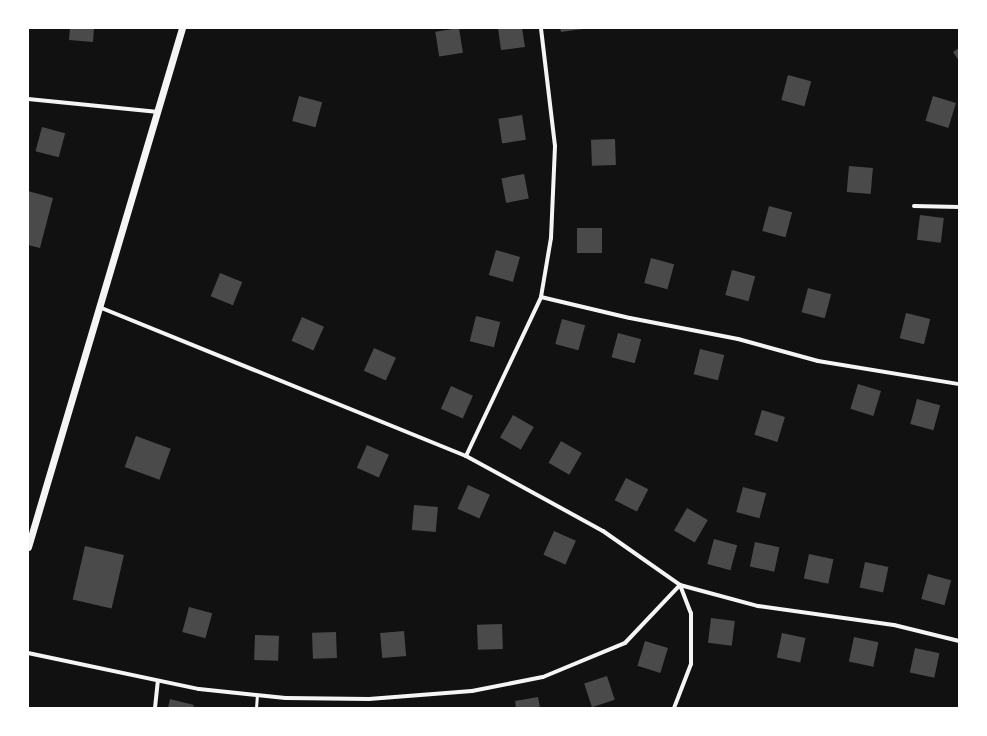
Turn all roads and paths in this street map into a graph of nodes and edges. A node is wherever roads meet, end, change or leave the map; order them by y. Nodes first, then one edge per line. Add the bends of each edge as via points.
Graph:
1 (182, 28) edge
2 (541, 28) edge
3 (28, 99) edge
4 (158, 112) junction
5 (914, 206) dead end
6 (959, 208) edge
7 (541, 297) junction
8 (98, 306) junction
9 (959, 384) edge
10 (466, 456) junction
11 (28, 547) edge
12 (680, 585) junction
13 (959, 641) edge
14 (28, 653) edge
15 (158, 680) junction
16 (257, 695) junction
17 (155, 708) edge
18 (256, 708) edge
19 (674, 708) edge

1 - 4 street
2 - 7 street via 555,146 550,238
3 - 4 street
4 - 8 street
5 - 6 street
7 - 9 street via 738,339 818,361
7 - 10 street
8 - 10 street
8 - 11 street
10 - 12 street via 603,530
12 - 13 street via 758,606 894,625
12 - 16 street via 625,643 544,677 472,691 369,699
12 - 19 street via 691,612 691,664
14 - 15 street
15 - 16 street via 199,689
15 - 17 street
16 - 18 lane

